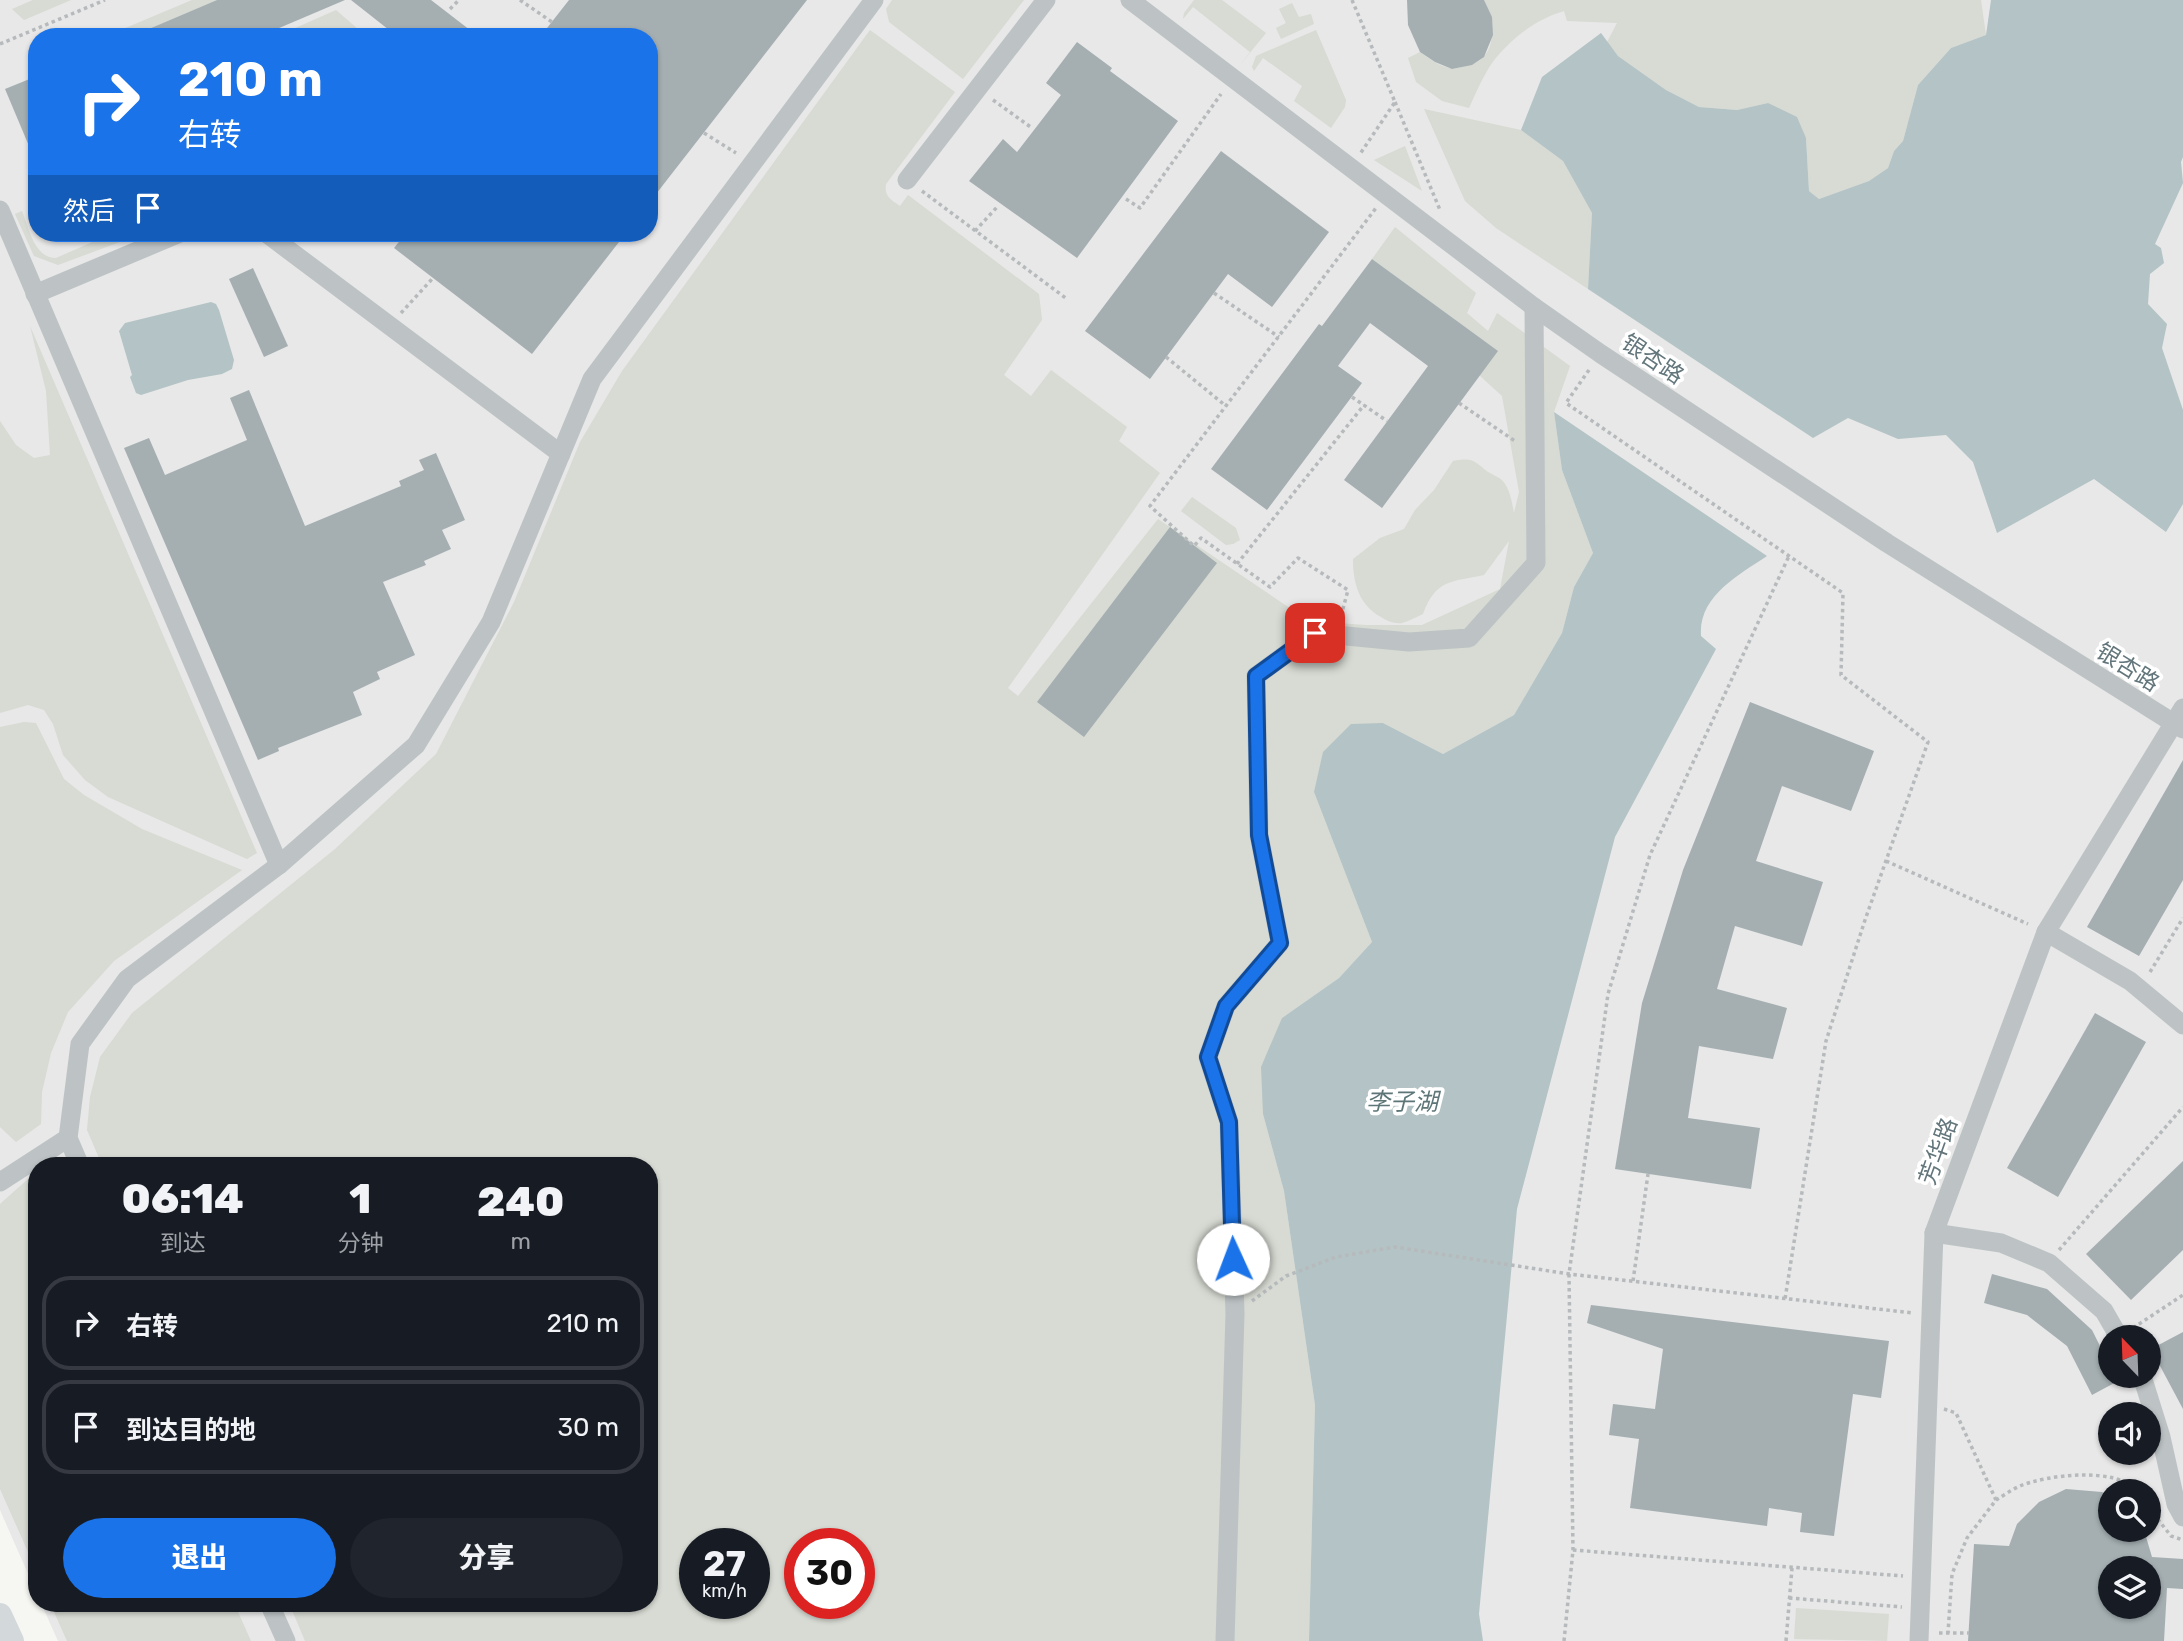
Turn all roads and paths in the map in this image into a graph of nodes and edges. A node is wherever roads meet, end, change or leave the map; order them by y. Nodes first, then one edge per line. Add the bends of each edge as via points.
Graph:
1 (105, 0) edge
2 (458, 0) edge
3 (520, 0) edge
4 (874, 0) edge
5 (1046, 0) edge
6 (1130, 0) edge
7 (1352, 0) edge
8 (450, 9) dead end
9 (552, 22) dead end
10 (38, 28) edge
11 (28, 32) edge
12 (0, 44) edge
13 (1233, 78) junction
14 (977, 89) junction
15 (1395, 102) junction
16 (1032, 128) dead end
17 (704, 133) dead end
18 (753, 163) junction
19 (1351, 168) junction
20 (907, 180) joint
21 (1386, 194) junction
22 (1126, 199) dead end
23 (998, 206) dead end
24 (0, 210) edge
25 (1441, 211) dead end
26 (975, 231) junction
27 (159, 242) edge
28 (278, 242) edge
29 (433, 278) dead end
30 (1214, 293) dead end
31 (35, 294) junction
32 (1067, 299) dead end
33 (1534, 307) junction
34 (390, 325) junction
35 (1279, 337) junction
36 (1601, 354) junction
37 (1166, 357) dead end
38 (1352, 397) dead end
39 (1459, 403) dead end
40 (1364, 405) junction
41 (1226, 406) junction
42 (1387, 421) dead end
43 (561, 454) junction
44 (1535, 454) junction
45 (1789, 556) junction
46 (1237, 564) junction
47 (1336, 635) junction
48 (2180, 721) edge
49 (1886, 861) junction
50 (279, 865) junction
51 (2183, 918) edge
52 (2046, 932) junction
53 (2140, 989) junction
54 (2183, 1025) edge
55 (2183, 1107) edge
56 (68, 1138) junction
57 (38, 1157) edge
58 (76, 1157) edge
59 (28, 1163) edge
60 (1648, 1174) dead end
61 (0, 1181) edge
62 (1934, 1233) junction
63 (2049, 1262) junction
64 (1569, 1274) junction
65 (1633, 1281) junction
66 (2183, 1295) edge
67 (1785, 1299) junction
68 (1236, 1314) junction
69 (1933, 1315) junction
70 (2117, 1325) edge
71 (2138, 1325) edge
72 (2145, 1388) edge
73 (1936, 1406) dead end
74 (2111, 1479) edge
75 (1996, 1500) junction
76 (2183, 1517) edge
77 (1573, 1550) junction
78 (1792, 1568) junction
79 (1922, 1578) junction
80 (1789, 1598) junction
81 (1920, 1609) junction
82 (273, 1612) edge
83 (0, 1615) edge
84 (1948, 1633) junction
85 (1969, 1633) dead end
86 (1919, 1637) edge
87 (12, 1641) edge
88 (286, 1641) edge
89 (1225, 1641) edge
90 (1564, 1641) edge
91 (1786, 1641) edge

1 - 10 path
2 - 8 path
3 - 9 path
4 - 18 street
5 - 14 street
6 - 13 street, 银杏路
7 - 15 path
11 - 12 path
13 - 19 street, 银杏路
13 - 22 path via 1140,208
14 - 16 path
14 - 20 street
15 - 19 path
15 - 25 path
17 - 18 path
18 - 43 street via 592,379
19 - 21 street, 银杏路
20 - 26 path
21 - 33 street, 银杏路
21 - 35 path
23 - 26 path
24 - 31 street
26 - 32 path
27 - 31 street
28 - 34 street
29 - 34 path
30 - 35 path
31 - 50 street
33 - 36 street, 银杏路
33 - 44 street
34 - 43 street
35 - 41 path
36 - 45 path via 1566,403
36 - 48 street, 银杏路 via 1887,544
37 - 41 path
38 - 40 path
39 - 44 path
40 - 42 path
40 - 46 path
41 - 46 path via 1150,506 1194,546 1201,538
43 - 50 street via 491,622 416,745
44 - 47 street via 1536,564 1469,638 1409,642
45 - 49 path via 1843,593 1841,674 1928,742
45 - 64 path via 1650,855 1619,956 1608,994
46 - 47 path via 1270,587 1298,558 1348,590
47 - 68 street via 1315,633 1256,676 1259,835 1280,943 1226,1006 1208,1057 1229,1122
48 - 52 street, 芳华路
49 - 52 path
49 - 67 path via 1826,1041
50 - 56 street via 127,979 80,1044
51 - 53 path
52 - 53 street
52 - 62 street, 芳华路
53 - 54 street
55 - 63 path
56 - 57 street
56 - 58 street
59 - 61 street
60 - 65 path
62 - 63 street via 2001,1243
62 - 69 street, 芳华路
63 - 70 street
64 - 65 path
64 - 68 path via 1395,1247 1336,1257 1286,1276
64 - 77 path
65 - 67 path
66 - 71 path
67 - 69 path
68 - 89 street
69 - 79 street, 芳华路
72 - 76 street
73 - 75 path via 1956,1413
74 - 75 path via 2060,1476 2020,1486
75 - 84 path via 1967,1538 1952,1574
77 - 78 path
77 - 90 path
78 - 79 path
78 - 80 path
79 - 81 street, 芳华路
80 - 81 path
80 - 91 path
81 - 86 street, 芳华路
82 - 88 street
83 - 87 main road
84 - 85 path
84 - 86 path

